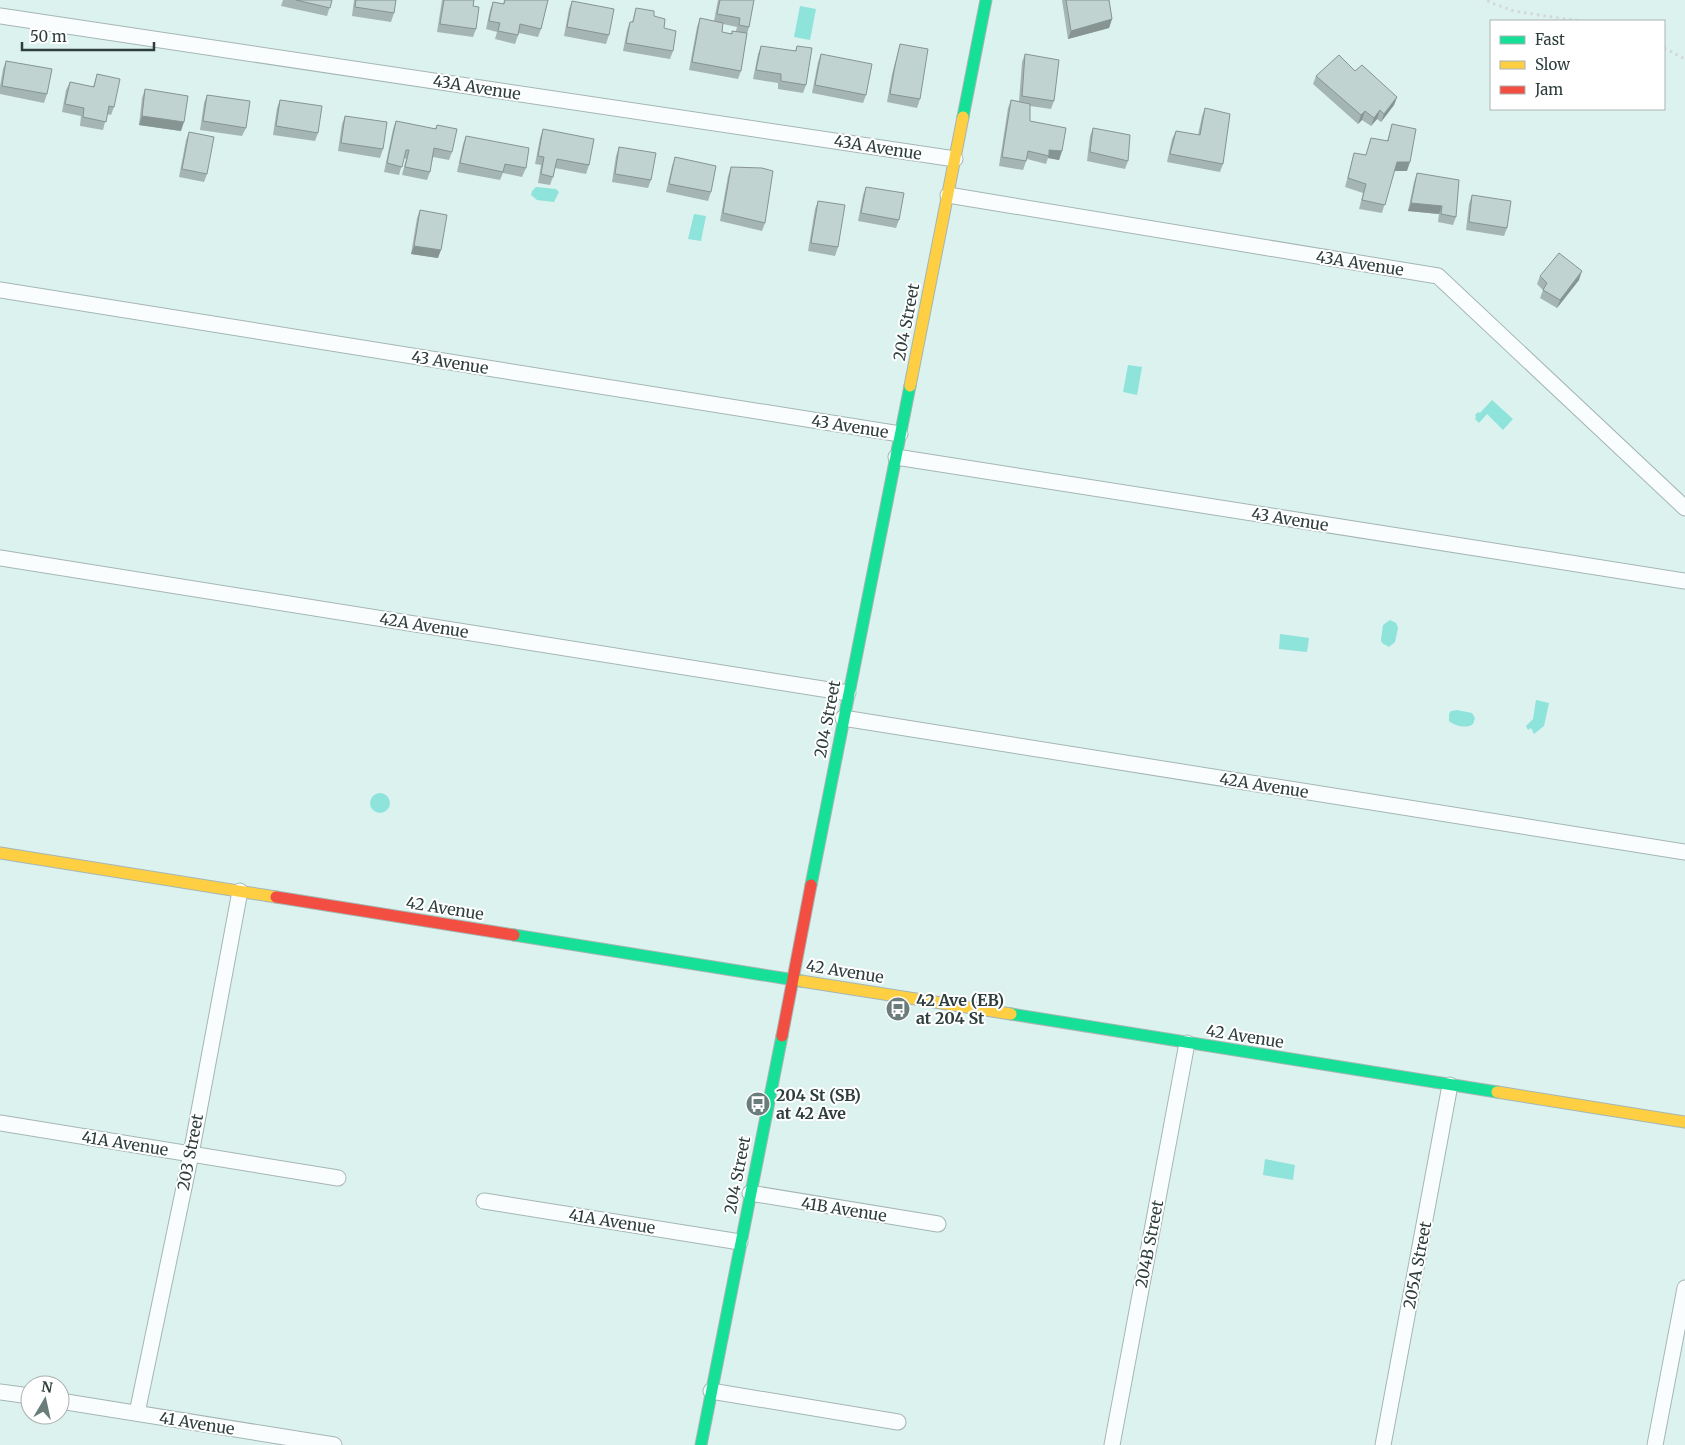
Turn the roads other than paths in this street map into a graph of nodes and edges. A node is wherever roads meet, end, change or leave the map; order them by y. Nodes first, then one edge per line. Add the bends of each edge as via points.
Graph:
1 (986, 0) edge
2 (0, 16) edge
3 (955, 159) junction
4 (948, 195) junction
5 (0, 290) edge
6 (900, 434) junction
7 (896, 457) junction
8 (1685, 508) edge
9 (0, 558) edge
10 (1685, 580) edge
11 (848, 693) junction
12 (843, 718) junction
13 (1685, 852) edge
14 (0, 853) edge
15 (240, 891) junction
16 (792, 979) junction
17 (1187, 1043) junction
18 (1450, 1085) junction
19 (1685, 1122) edge
20 (0, 1123) edge
21 (190, 1154) junction
22 (338, 1178) dead end
23 (750, 1194) junction
24 (484, 1201) dead end
25 (938, 1224) dead end
26 (740, 1242) junction
27 (1685, 1288) edge
28 (711, 1391) junction
29 (0, 1392) edge
30 (20, 1395) edge
31 (70, 1403) edge
32 (138, 1413) junction
33 (898, 1422) dead end
34 (334, 1445) edge
35 (701, 1445) edge
36 (1112, 1445) edge
37 (1383, 1445) edge
38 (1656, 1445) edge

1 - 3 street, 204 Street
2 - 3 street, 43A Avenue
3 - 4 street, 204 Street
4 - 6 street, 204 Street
4 - 8 street, 43A Avenue via 1438,276
5 - 6 street, 43 Avenue
6 - 7 street, 204 Street
7 - 10 street, 43 Avenue
7 - 11 street, 204 Street
9 - 11 street, 42A Avenue
11 - 12 street, 204 Street
12 - 13 street, 42A Avenue
12 - 16 street, 204 Street
14 - 15 street, 42 Avenue
15 - 16 street, 42 Avenue
15 - 21 street, 203 Street
16 - 17 street, 42 Avenue
16 - 23 street, 204 Street
17 - 18 street, 42 Avenue
17 - 36 street, 204B Street
18 - 19 street, 42 Avenue
18 - 37 street, 205A Street
20 - 21 street, 41A Avenue
21 - 22 street, 41A Avenue
21 - 32 street, 203 Street
23 - 25 street, 41B Avenue
23 - 26 street, 204 Street
24 - 26 street, 41A Avenue
26 - 28 street, 204 Street
27 - 38 street
28 - 33 street
28 - 35 street, 204 Street
29 - 30 street
31 - 32 street, 41 Avenue
32 - 34 street, 41 Avenue

